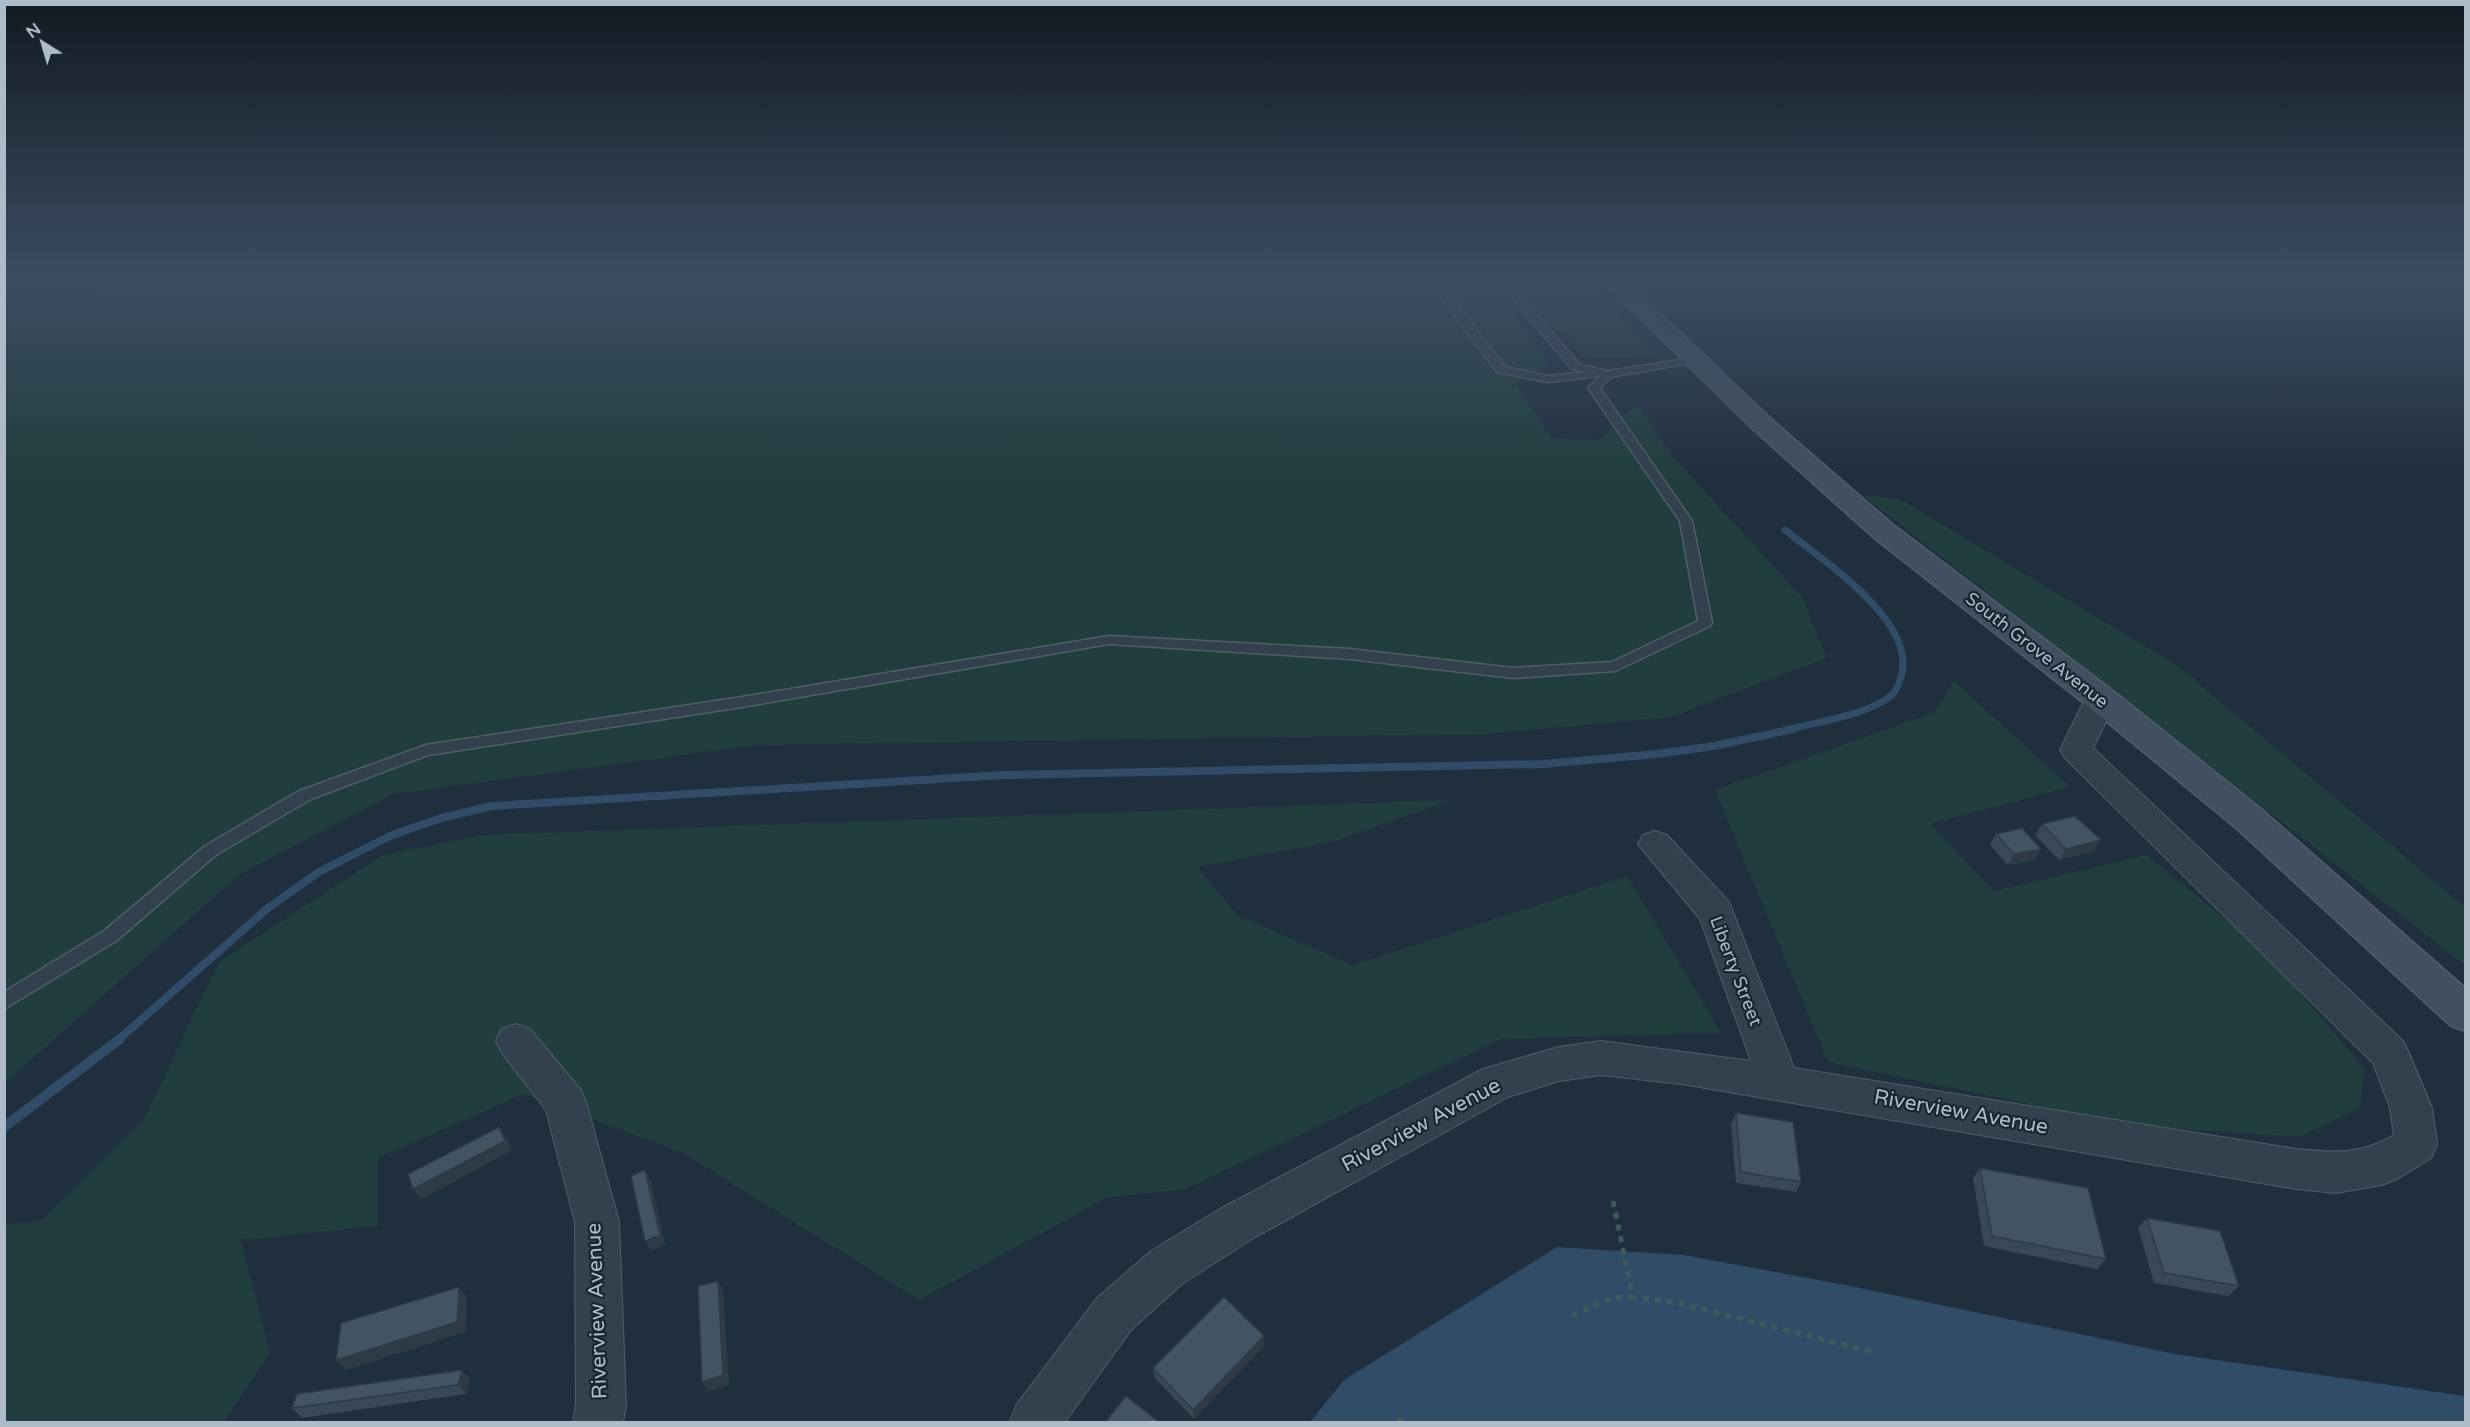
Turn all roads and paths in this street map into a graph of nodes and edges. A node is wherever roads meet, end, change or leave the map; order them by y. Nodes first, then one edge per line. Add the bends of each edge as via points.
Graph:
1 (1484, 348) edge
2 (1560, 348) edge
3 (1683, 348) edge
4 (1695, 359) junction
5 (1608, 374) junction
6 (2101, 699) junction
7 (1655, 844) dead end
8 (4, 1002) edge
9 (2466, 1014) edge
10 (516, 1041) dead end
11 (1779, 1081) junction
12 (1613, 1201) dead end
13 (1633, 1297) junction
14 (1572, 1316) dead end
15 (1872, 1352) dead end
16 (598, 1422) edge
17 (1035, 1422) edge

1 - 5 lane via 1501,370 1548,379
2 - 5 lane via 1576,367
3 - 4 main road, South Grove Avenue
4 - 5 lane
4 - 6 main road, South Grove Avenue via 1882,530
5 - 8 lane via 1594,388 1686,521 1705,623 1615,666 1513,673 1350,654 1109,640 426,750 305,795 211,850 110,936
6 - 9 main road, South Grove Avenue via 2248,818
6 - 11 street, Riverview Avenue via 2076,750 2389,1053 2411,1108 2416,1144 2382,1165 2336,1173 2286,1168
7 - 11 street, Liberty Street via 1716,912
10 - 16 street, Riverview Avenue via 565,1102 597,1222 601,1405
11 - 17 street, Riverview Avenue via 1601,1059 1560,1064 1497,1082 1236,1224 1167,1268 1114,1314
12 - 13 path
13 - 14 path via 1612,1298
13 - 15 path via 1680,1303

